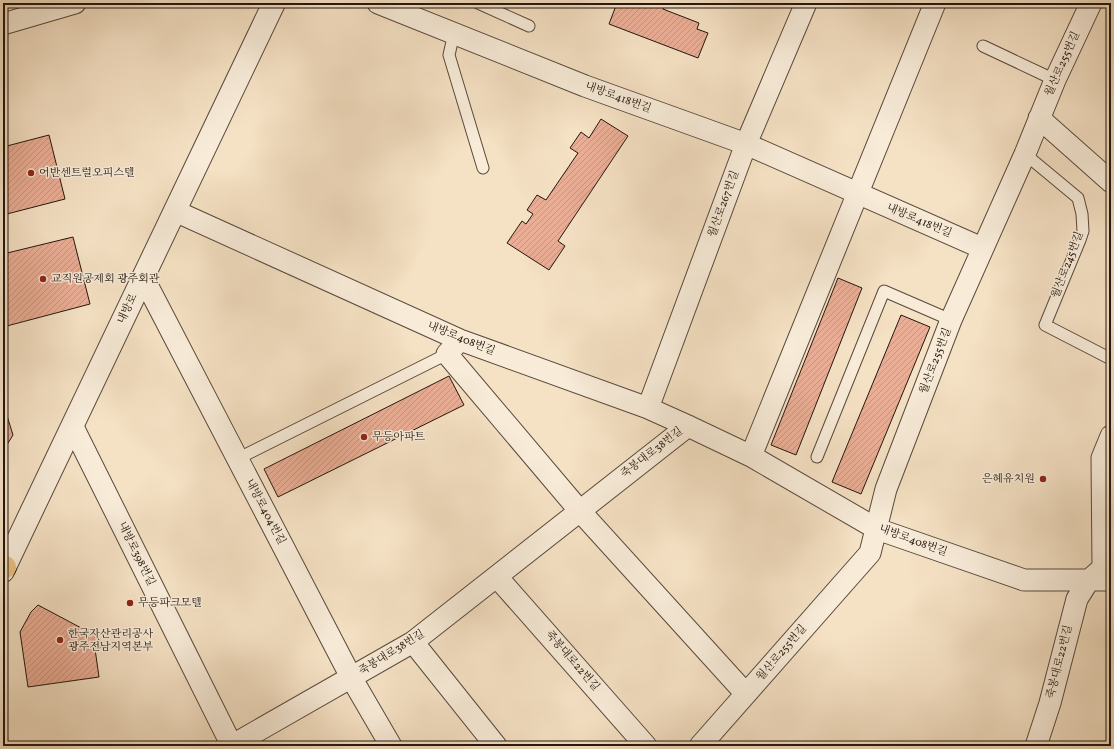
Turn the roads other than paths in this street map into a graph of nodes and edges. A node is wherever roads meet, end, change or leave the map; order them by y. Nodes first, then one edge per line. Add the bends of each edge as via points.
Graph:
1 (75, 3) edge
2 (274, 3) edge
3 (378, 3) edge
4 (478, 3) edge
5 (806, 3) edge
6 (935, 3) edge
7 (1091, 3) edge
8 (3, 24) edge
9 (529, 26) dead end
10 (454, 34) junction
11 (983, 46) dead end
12 (1056, 80) junction
13 (1039, 118) junction
14 (746, 144) junction
15 (1025, 154) junction
16 (483, 168) dead end
17 (1111, 182) edge
18 (857, 194) junction
19 (175, 211) junction
20 (982, 248) junction
21 (143, 277) junction
22 (952, 320) junction
23 (453, 347) junction
24 (1111, 359) edge
25 (648, 408) junction
26 (688, 426) junction
27 (73, 427) junction
28 (1111, 436) edge
29 (751, 456) junction
30 (816, 457) dead end
31 (1107, 457) edge
32 (237, 459) junction
33 (579, 510) junction
34 (877, 528) junction
35 (4, 569) edge
36 (497, 576) junction
37 (1089, 580) junction
38 (1111, 580) edge
39 (413, 642) junction
40 (352, 679) junction
41 (746, 694) junction
42 (231, 746) edge
43 (391, 746) edge
44 (496, 746) edge
45 (646, 746) edge
46 (700, 746) edge
47 (1036, 746) edge

1 - 8 street
2 - 19 street, 내방로
3 - 10 street, 내방로418번길
4 - 9 lane
5 - 14 street, 월산로267번길
6 - 18 street
7 - 12 street, 월산로255번길
10 - 14 street, 내방로418번길 via 585,86
10 - 16 lane via 449,55
11 - 12 lane
12 - 13 street, 월산로255번길
13 - 15 street, 월산로255번길
13 - 17 street
14 - 18 street, 내방로418번길
14 - 25 street, 월산로267번길
15 - 20 street, 월산로255번길
15 - 24 lane, 월산로245번길 via 1078,198 1082,214 1083,231 1080,240 1045,324
18 - 20 street, 내방로418번길
18 - 29 street
19 - 21 street, 내방로
19 - 23 street, 내방로408번길
20 - 22 street, 월산로255번길
21 - 27 street, 내방로
21 - 32 street, 내방로404번길
22 - 30 lane via 884,291
22 - 34 street, 월산로255번길 via 886,489
23 - 25 street, 내방로408번길
23 - 32 lane
23 - 33 street
25 - 26 street, 내방로408번길
26 - 29 street, 내방로408번길
26 - 33 street, 죽봉대로38번길
27 - 35 street, 내방로
27 - 42 street, 내방로398번길
28 - 31 street
29 - 34 street, 내방로408번길
31 - 37 street via 1103,568
32 - 40 street, 내방로404번길
33 - 36 street, 죽봉대로38번길
33 - 41 street
34 - 37 street, 내방로408번길 via 1024,580
34 - 41 street, 월산로255번길 via 870,553
36 - 39 street, 죽봉대로38번길
36 - 45 street, 죽봉대로22번길
37 - 38 street, 내방로408번길
37 - 47 street, 죽봉대로22번길 via 1078,599
39 - 40 street, 죽봉대로38번길
39 - 44 street
40 - 42 street, 죽봉대로38번길
40 - 43 street, 내방로404번길
41 - 46 street, 월산로255번길

